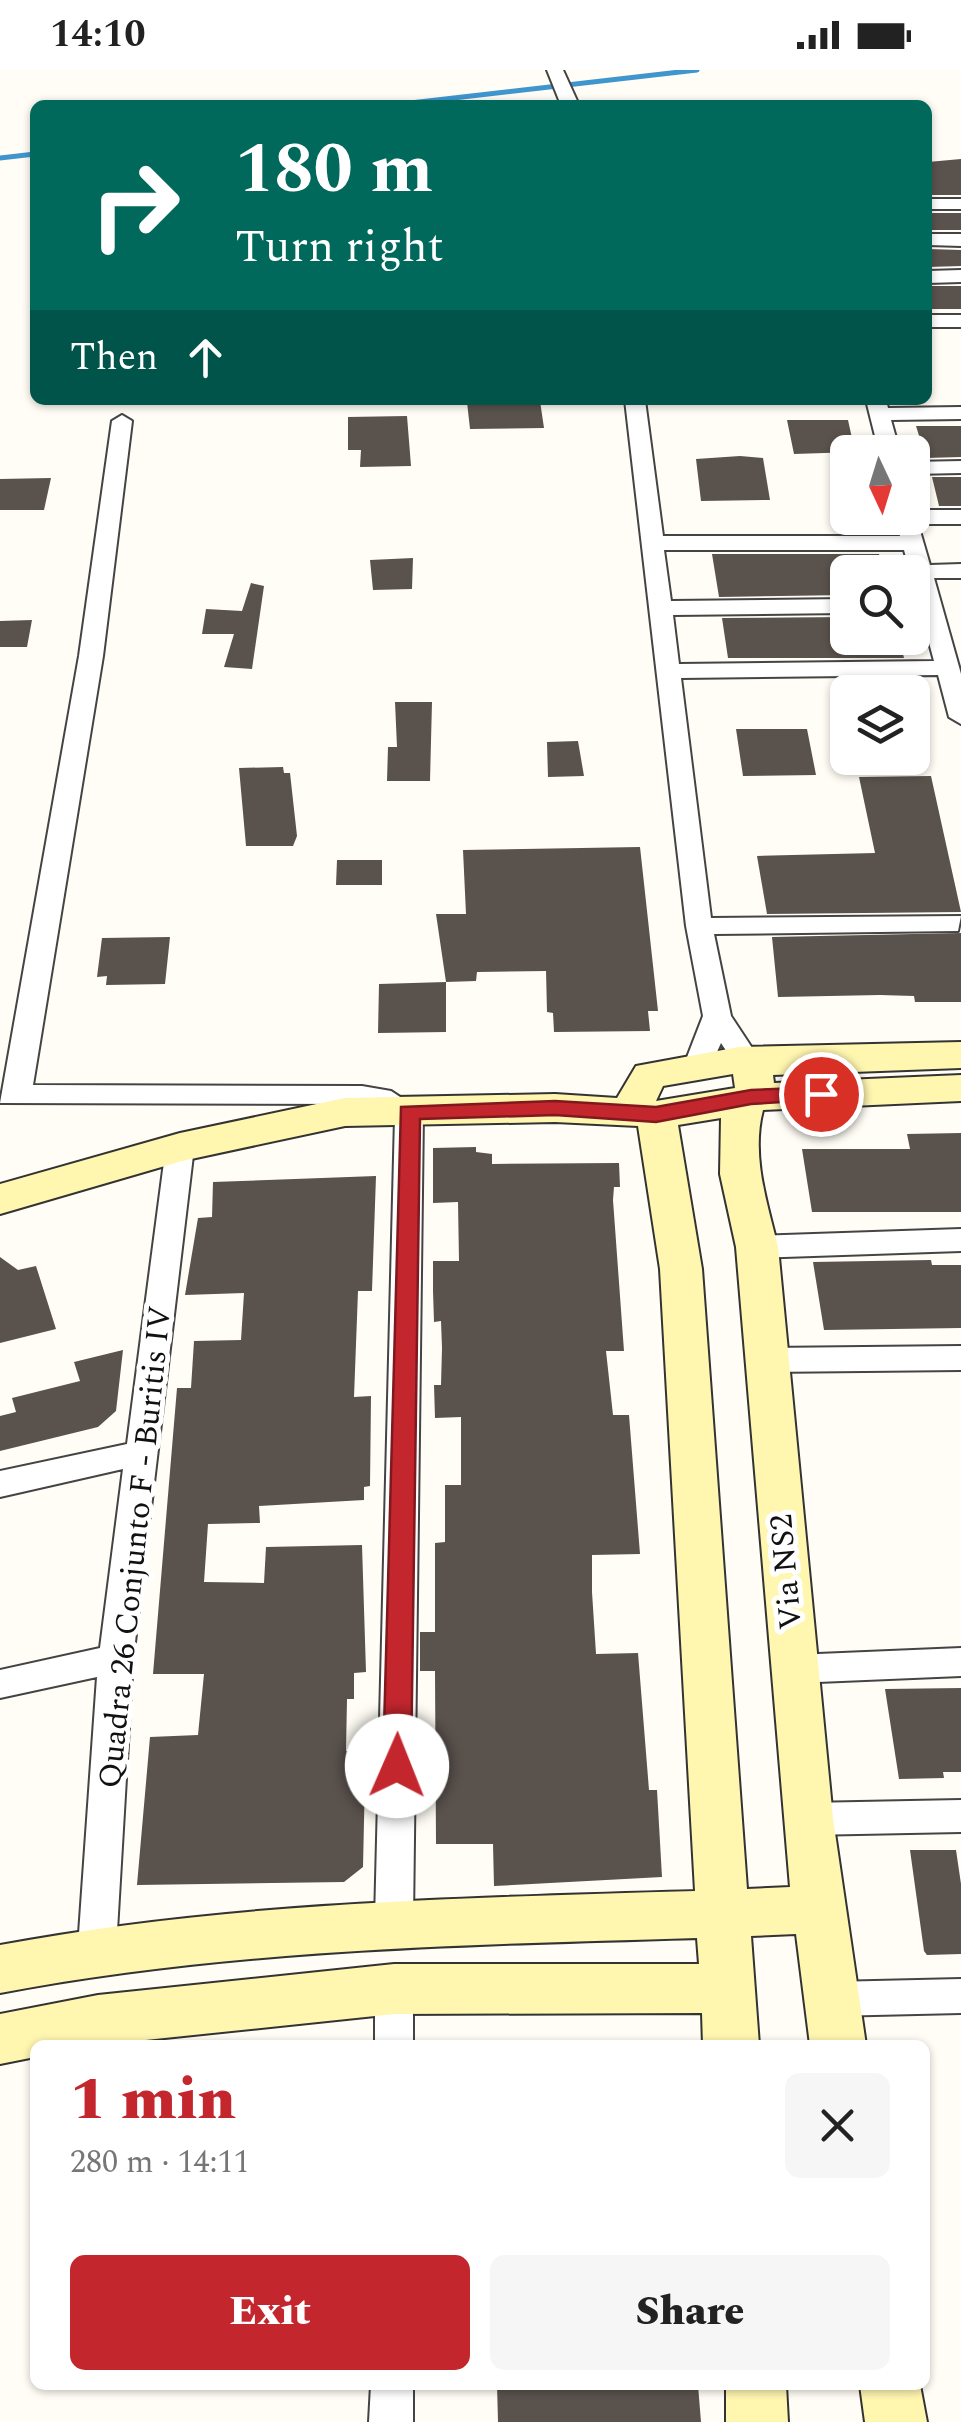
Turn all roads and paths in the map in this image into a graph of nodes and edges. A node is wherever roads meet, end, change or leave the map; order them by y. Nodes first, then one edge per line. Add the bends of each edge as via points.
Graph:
1 (932, 204) edge
2 (961, 204) edge
3 (932, 240) edge
4 (961, 240) edge
5 (932, 276) edge
6 (961, 276) edge
7 (932, 321) edge
8 (961, 321) edge
9 (636, 405) edge
10 (878, 407) edge
11 (961, 413) edge
12 (122, 421) dead end
13 (885, 435) edge
14 (961, 467) edge
15 (930, 468) edge
16 (930, 517) edge
17 (961, 517) edge
18 (912, 535) edge
19 (653, 543) junction
20 (913, 544) junction
21 (916, 555) edge
22 (961, 571) edge
23 (930, 572) edge
24 (830, 606) edge
25 (661, 608) junction
26 (930, 614) edge
27 (930, 624) edge
28 (961, 626) edge
29 (668, 671) junction
30 (954, 681) edge
31 (961, 717) edge
32 (958, 923) dead end
33 (700, 926) junction
34 (718, 1016) junction
35 (961, 1055) edge
36 (698, 1065) junction
37 (749, 1080) junction
38 (961, 1088) edge
39 (9, 1094) edge
40 (648, 1101) junction
41 (409, 1112) junction
42 (180, 1147) junction
43 (0, 1199) edge
44 (961, 1240) edge
45 (757, 1247) junction
46 (961, 1358) edge
47 (767, 1360) junction
48 (141, 1453) junction
49 (0, 1484) edge
50 (116, 1659) junction
51 (961, 1662) edge
52 (794, 1669) junction
53 (0, 1684) edge
54 (961, 1816) edge
55 (807, 1819) junction
56 (818, 1909) junction
57 (721, 1915) junction
58 (394, 1920) junction
59 (96, 1948) junction
60 (0, 1969) edge
61 (727, 1988) junction
62 (394, 1989) junction
63 (961, 1996) edge
64 (831, 1998) junction
65 (0, 2038) edge
66 (394, 2040) edge
67 (731, 2040) edge
68 (837, 2040) edge
69 (392, 2390) edge
70 (756, 2390) edge
71 (891, 2390) edge
72 (391, 2422) edge
73 (758, 2422) edge
74 (896, 2422) edge

1 - 2 street
3 - 4 street
5 - 6 street
7 - 8 street
9 - 19 street
10 - 11 street
10 - 13 street
12 - 39 street via 92,656
14 - 15 street
16 - 17 street
18 - 20 street
19 - 20 street
19 - 25 street
20 - 21 street
22 - 23 street
24 - 25 street
25 - 29 street
26 - 28 street
27 - 30 street
29 - 30 street
29 - 33 street
30 - 31 street
32 - 33 street
33 - 34 street
34 - 36 street
34 - 37 street
35 - 37 street
36 - 37 street
36 - 40 street
37 - 38 street
37 - 40 street
37 - 45 street, Via NS2 via 736,1126
39 - 41 street via 362,1094
40 - 41 street
40 - 57 street via 681,1269
41 - 42 street via 345,1112
41 - 58 street
42 - 43 street
42 - 48 street, Quadra 26 Conjunto F - Buritis IV
44 - 45 street
45 - 47 street, Via NS2
46 - 47 street
47 - 52 street, Via NS2
48 - 49 street
48 - 50 street, Quadra 26 Conjunto F - Buritis IV
50 - 53 street
50 - 59 street, Quadra 26 Conjunto F - Buritis IV
51 - 52 street
52 - 55 street, Via NS2
54 - 55 street
55 - 56 street, Via NS2
56 - 57 street
56 - 64 street, Via NS2
57 - 58 street
57 - 61 street
58 - 59 street
59 - 60 street
61 - 62 street
61 - 67 street
62 - 65 street via 98,2020
62 - 66 street
63 - 64 street
64 - 68 street, Via NS2
69 - 72 street
70 - 73 street
71 - 74 street

